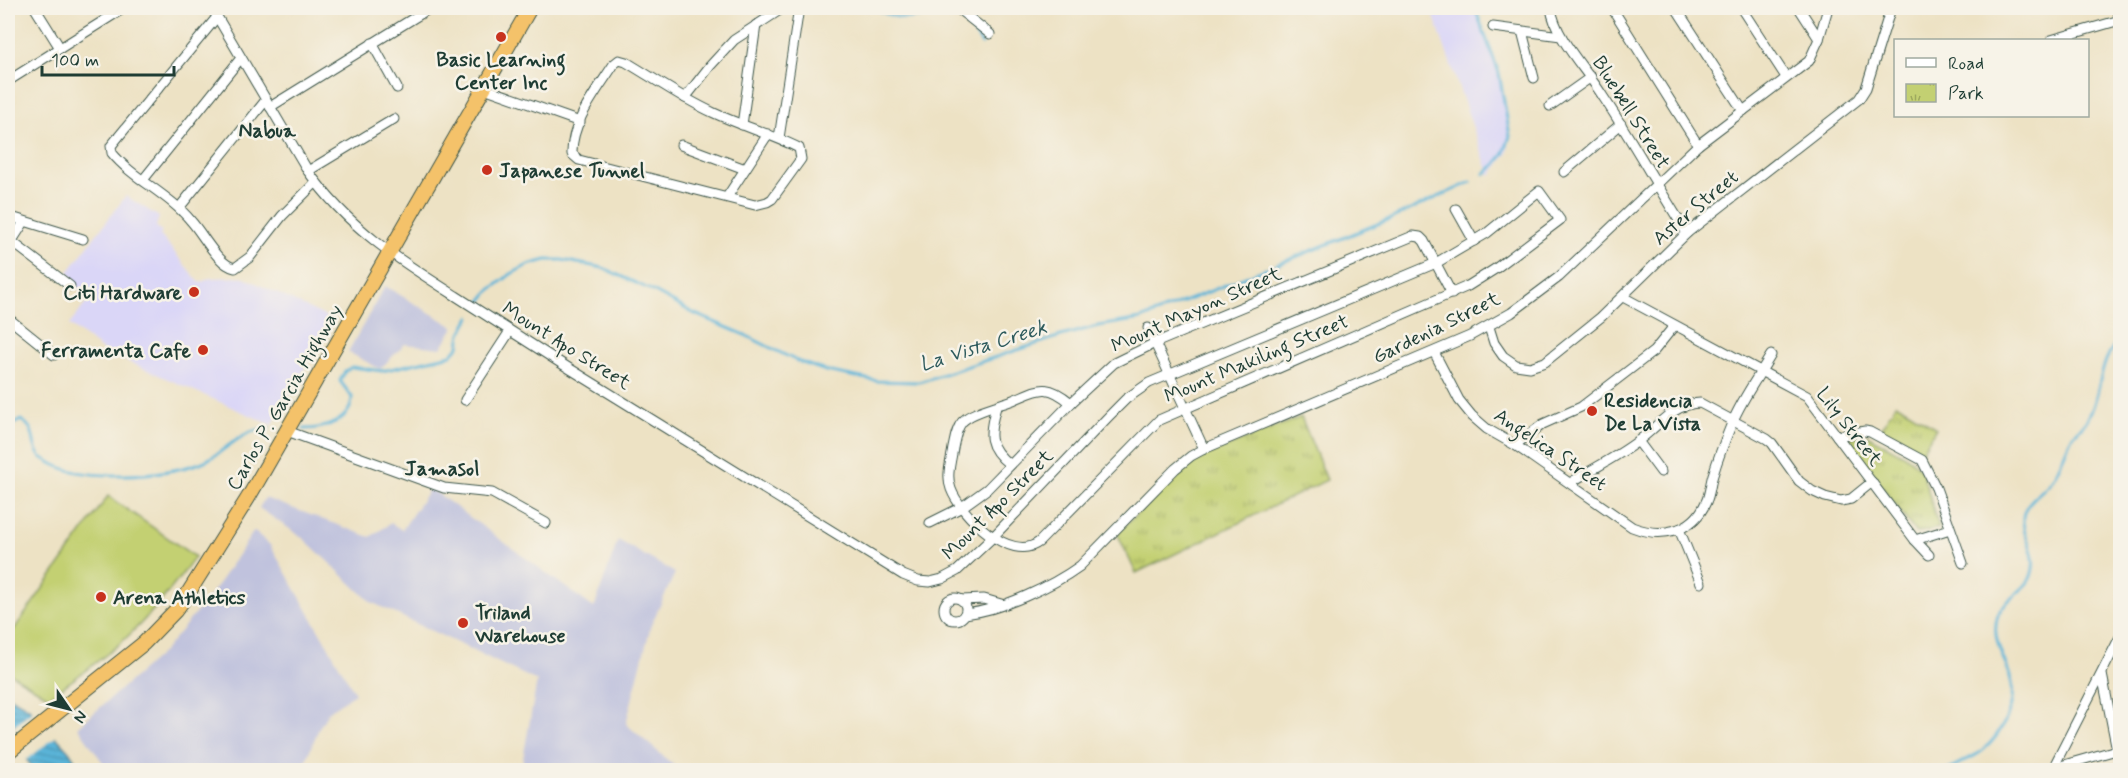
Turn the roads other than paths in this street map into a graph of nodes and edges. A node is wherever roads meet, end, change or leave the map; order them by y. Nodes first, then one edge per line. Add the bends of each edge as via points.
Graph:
1 (35, 8) edge
2 (124, 8) edge
3 (212, 8) edge
4 (430, 8) edge
5 (530, 8) edge
6 (783, 8) edge
7 (799, 8) edge
8 (957, 8) edge
9 (1551, 8) edge
10 (1611, 8) edge
11 (1676, 8) edge
12 (1741, 8) edge
13 (1799, 8) edge
14 (1828, 8) edge
15 (1891, 8) edge
16 (2117, 8) edge
17 (217, 17) junction
18 (2121, 19) edge
19 (756, 25) junction
20 (1494, 27) dead end
21 (1522, 30) junction
22 (990, 34) dead end
23 (1561, 36) junction
24 (1820, 39) junction
25 (2054, 39) edge
26 (372, 43) junction
27 (60, 48) junction
28 (241, 58) junction
29 (1591, 77) junction
30 (1786, 77) junction
31 (1534, 78) dead end
32 (8, 81) edge
33 (397, 88) dead end
34 (484, 88) junction
35 (685, 98) junction
36 (268, 104) junction
37 (1550, 106) dead end
38 (1743, 111) junction
39 (394, 118) dead end
40 (580, 122) junction
41 (1621, 124) junction
42 (742, 125) junction
43 (768, 134) junction
44 (779, 138) junction
45 (681, 145) dead end
46 (1698, 145) junction
47 (745, 169) junction
48 (308, 171) junction
49 (1564, 172) dead end
50 (143, 180) junction
51 (316, 182) junction
52 (1656, 184) junction
53 (727, 197) junction
54 (179, 208) junction
55 (1456, 209) dead end
56 (8, 216) edge
57 (1560, 220) joint
58 (24, 222) junction
59 (1687, 233) junction
60 (83, 239) dead end
61 (1474, 241) junction
62 (9, 244) edge
63 (389, 254) junction
64 (1436, 263) junction
65 (70, 286) dead end
66 (1452, 294) junction
67 (1623, 297) junction
68 (8, 318) edge
69 (1674, 326) junction
70 (1489, 327) junction
71 (1148, 328) dead end
72 (510, 331) junction
73 (1155, 343) junction
74 (1434, 352) junction
75 (54, 355) dead end
76 (1771, 355) dead end
77 (1761, 372) junction
78 (1169, 374) junction
79 (465, 400) dead end
80 (1071, 403) junction
81 (996, 407) junction
82 (1185, 408) junction
83 (1733, 420) junction
84 (287, 431) junction
85 (1837, 436) junction
86 (1638, 441) junction
87 (1515, 445) junction
88 (1204, 449) junction
89 (1010, 465) junction
90 (1661, 472) dead end
91 (1872, 482) junction
92 (1570, 483) junction
93 (962, 507) junction
94 (546, 523) dead end
95 (930, 523) dead end
96 (1679, 529) junction
97 (1950, 529) junction
98 (993, 537) junction
99 (1916, 540) junction
100 (1929, 555) dead end
101 (1963, 563) dead end
102 (942, 579) junction
103 (1701, 583) dead end
104 (950, 599) junction
105 (962, 600) junction
106 (1001, 604) junction
107 (965, 614) junction
108 (2121, 638) edge
109 (2102, 674) junction
110 (2119, 749) edge
111 (8, 752) edge
112 (2058, 766) edge
113 (2075, 771) edge

1 - 27 street
2 - 27 street
3 - 17 street, Mount Apo Street
4 - 26 street
5 - 34 highway, Carlos P. Garcia Highway
6 - 19 street
7 - 44 street
8 - 22 street
9 - 23 street, Bluebell Street
10 - 46 street
11 - 38 street
12 - 30 street
13 - 24 street
14 - 24 street, Gardenia Street
15 - 59 street, Aster Street via 1859,99
16 - 18 street
17 - 28 street, Mount Apo Street
17 - 50 street via 115,141 111,150 114,157
18 - 25 street
19 - 35 street via 724,50
19 - 42 street
20 - 21 street
21 - 23 street
21 - 31 street
23 - 29 street, Bluebell Street
24 - 30 street, Gardenia Street via 1809,61
26 - 33 street
26 - 36 street
27 - 32 street
28 - 36 street, Mount Apo Street
28 - 50 street
29 - 37 street
29 - 41 street, Bluebell Street
30 - 38 street, Gardenia Street
34 - 40 street
34 - 63 highway, Carlos P. Garcia Highway
35 - 40 street via 619,60
35 - 42 street
36 - 48 street, Mount Apo Street
36 - 54 street
38 - 46 street, Gardenia Street
39 - 48 street
40 - 53 street via 574,138 574,158
41 - 49 street
41 - 52 street, Bluebell Street
42 - 43 street
43 - 44 street
43 - 47 street
44 - 53 street via 799,148 801,159 772,199 755,205
45 - 47 street
46 - 52 street, Gardenia Street
47 - 53 street
48 - 51 street, Mount Apo Street
50 - 54 street
51 - 54 street via 236,268 224,263
51 - 63 street, Mount Apo Street via 358,228
52 - 59 street, Bluebell Street
52 - 70 street, Gardenia Street via 1559,277
55 - 61 street
56 - 58 street
57 - 61 street, Mount Apo Street via 1539,191
57 - 66 street, Mount Makiling Street via 1495,269
58 - 60 street
58 - 62 street
59 - 67 street, Aster Street
61 - 64 street, Mount Apo Street
62 - 65 street
63 - 72 street, Mount Apo Street
63 - 84 highway, Carlos P. Garcia Highway
64 - 66 street
64 - 73 street, Mount Mayon Street via 1424,241 1410,237
64 - 78 street, Mount Apo Street
66 - 82 street, Mount Makiling Street
67 - 69 street, Lily Street
67 - 70 street, Aster Street via 1545,362 1530,367 1516,365 1503,356
68 - 75 street
69 - 77 street, Lily Street
69 - 87 street via 1654,351 1581,407 1543,424
70 - 74 street, Gardenia Street
71 - 73 street
72 - 79 street
72 - 102 street, Mount Apo Street via 903,575 923,582
73 - 78 street
73 - 80 street, Mount Mayon Street via 1114,363
74 - 87 street, Angelica Street via 1459,400 1472,416
74 - 88 street, Gardenia Street
76 - 77 street
77 - 83 street
77 - 85 street, Lily Street via 1806,396
78 - 82 street
78 - 98 street, Mount Apo Street via 1126,399
80 - 81 street via 1046,389
80 - 89 street, Mount Mayon Street
81 - 89 street via 991,443
81 - 93 street via 967,417 956,432 949,482
82 - 88 street
82 - 98 street, Mount Makiling Street via 1149,428 1035,545 1018,548
83 - 86 street via 1700,403 1688,403 1675,409
83 - 91 street via 1769,441 1799,481 1825,497 1851,499
83 - 96 street via 1707,501
84 - 94 street via 444,488 492,493
84 - 111 highway, Carlos P. Garcia Highway via 175,611 144,643
85 - 91 street, Lily Street
85 - 97 street via 1870,432 1916,455 1936,488
86 - 90 street
86 - 92 street
87 - 92 street, Angelica Street
88 - 106 street, Gardenia Street via 1175,469 1080,566 1046,587
89 - 93 street, Mount Mayon Street
91 - 99 street, Lily Street
92 - 96 street, Angelica Street via 1632,527 1647,533
93 - 95 street, Mount Mayon Street
93 - 98 street
96 - 103 street
97 - 99 street
97 - 101 street
98 - 102 street, Mount Apo Street via 963,567
99 - 100 street, Lily Street
102 - 104 street
104 - 105 street
104 - 107 street via 943,607 946,617 957,621
105 - 106 street, Gardenia Street via 984,599
105 - 107 street
106 - 107 street, Gardenia Street
108 - 109 street
109 - 110 street
109 - 112 street
110 - 112 street
112 - 113 street

